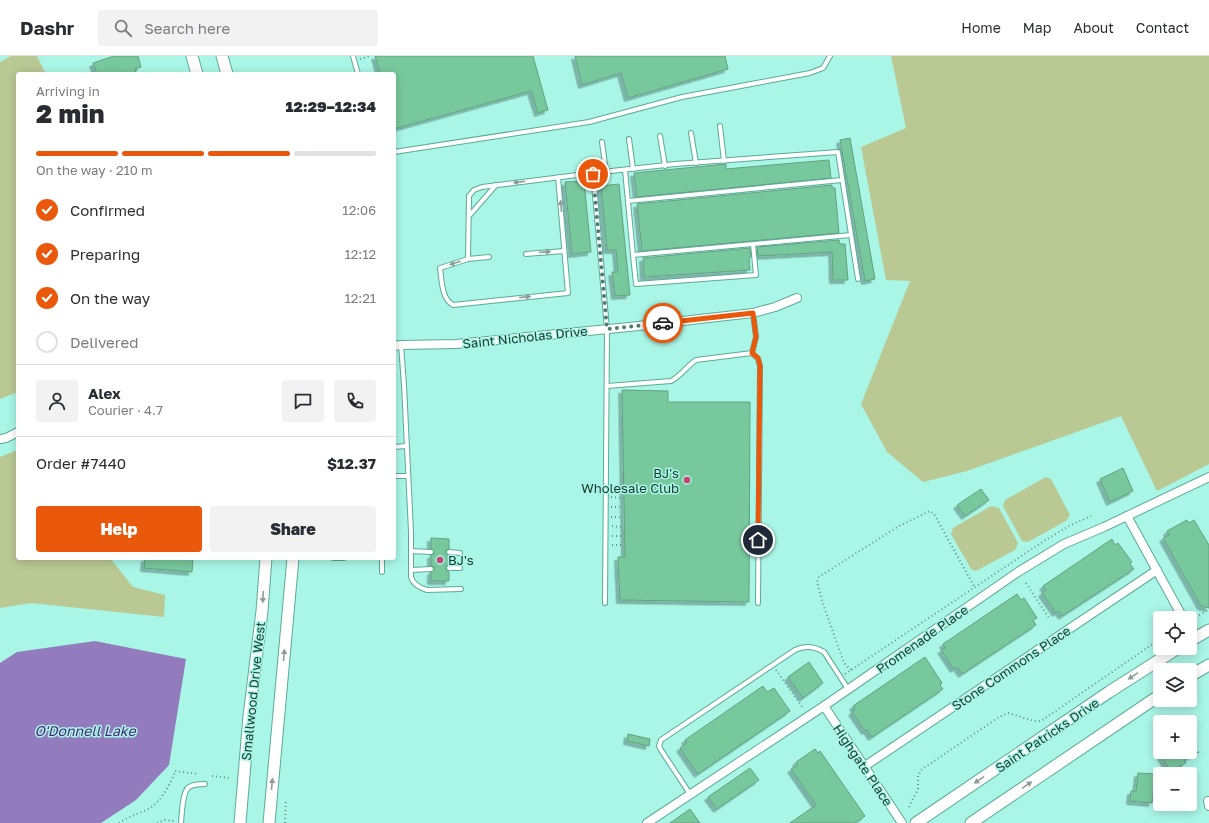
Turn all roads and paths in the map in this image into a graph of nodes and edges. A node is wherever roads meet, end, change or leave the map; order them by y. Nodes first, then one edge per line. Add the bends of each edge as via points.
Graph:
1 (192, 56) edge
2 (222, 56) edge
3 (370, 56) edge
4 (830, 56) edge
5 (354, 58) edge
6 (196, 72) edge
7 (226, 72) edge
8 (358, 72) edge
9 (720, 126) dead end
10 (691, 133) dead end
11 (660, 136) dead end
12 (629, 139) dead end
13 (602, 142) dead end
14 (396, 152) edge
15 (724, 161) junction
16 (696, 163) junction
17 (665, 166) junction
18 (633, 169) junction
19 (625, 170) junction
20 (606, 172) junction
21 (593, 174) junction
22 (558, 178) junction
23 (842, 180) junction
24 (496, 185) junction
25 (628, 201) junction
26 (469, 216) junction
27 (851, 235) junction
28 (753, 244) junction
29 (564, 250) junction
30 (526, 254) dead end
31 (633, 255) junction
32 (489, 257) dead end
33 (468, 259) junction
34 (858, 279) dead end
35 (797, 298) dead end
36 (753, 313) junction
37 (607, 329) junction
38 (398, 346) edge
39 (752, 353) junction
40 (607, 386) junction
41 (16, 433) edge
42 (0, 439) edge
43 (406, 446) junction
44 (396, 447) edge
45 (396, 476) edge
46 (408, 476) junction
47 (1209, 477) edge
48 (606, 506) junction
49 (622, 507) dead end
50 (606, 516) junction
51 (1091, 516) dead end
52 (1127, 516) junction
53 (622, 517) dead end
54 (605, 526) junction
55 (622, 527) dead end
56 (605, 536) junction
57 (622, 536) dead end
58 (605, 544) junction
59 (622, 546) dead end
60 (411, 551) junction
61 (431, 552) dead end
62 (449, 552) dead end
63 (460, 553) dead end
64 (266, 560) edge
65 (293, 560) edge
66 (382, 560) edge
67 (449, 568) dead end
68 (460, 568) dead end
69 (431, 569) dead end
70 (411, 570) junction
71 (1156, 570) junction
72 (382, 572) dead end
73 (1026, 583) dead end
74 (975, 588) junction
75 (461, 589) dead end
76 (758, 603) dead end
77 (605, 604) dead end
78 (1209, 610) edge
79 (1179, 611) edge
80 (1199, 615) dead end
81 (1049, 618) dead end
82 (1209, 630) edge
83 (1197, 635) edge
84 (1153, 644) edge
85 (1167, 655) edge
86 (772, 665) junction
87 (1209, 665) edge
88 (851, 670) junction
89 (847, 672) dead end
90 (1197, 672) edge
91 (849, 690) junction
92 (1153, 700) edge
93 (824, 706) junction
94 (803, 708) dead end
95 (865, 766) junction
96 (200, 774) dead end
97 (212, 776) dead end
98 (230, 778) dead end
99 (205, 784) dead end
100 (690, 794) junction
101 (286, 799) dead end
102 (909, 807) dead end
103 (181, 822) edge
104 (119, 823) edge
105 (157, 823) edge
106 (240, 823) edge
107 (269, 823) edge
108 (285, 823) edge
109 (647, 823) edge
110 (902, 823) edge
111 (916, 823) edge
112 (971, 823) edge

1 - 6 main road
2 - 7 main road
3 - 5 path
4 - 14 lane via 823,68 810,73 682,97 589,122
5 - 8 lane
9 - 15 lane
10 - 16 lane
11 - 17 lane
12 - 18 lane
13 - 20 lane
15 - 16 lane
15 - 23 lane via 838,152
16 - 17 lane
17 - 18 lane
18 - 19 lane
19 - 20 lane
19 - 25 lane
20 - 21 lane
21 - 22 lane
21 - 37 lane
22 -> 24 lane
29 -> 22 lane
23 - 25 lane
23 - 27 lane
24 - 26 lane
24 - 26 lane via 474,190 469,196
25 - 31 lane
26 - 33 lane
27 - 28 lane
27 - 34 lane
28 - 31 lane
28 - 31 lane via 756,275 636,284
30 -> 29 lane
33 -> 29 lane via 440,268 444,294 453,305 568,293
32 - 33 lane
35 - 36 street, Saint Nicholas Drive
36 - 37 street, Saint Nicholas Drive
36 - 39 lane via 756,337
37 - 38 street, Saint Nicholas Drive via 456,344
37 - 40 lane
38 - 43 lane via 404,385
39 - 40 lane via 696,360 671,381
39 - 76 lane via 758,358 760,366
40 - 48 lane
41 - 42 street
43 - 44 lane
43 - 46 lane
45 - 46 lane
46 - 60 lane
47 - 52 street, Promenade Place
48 - 49 path
48 - 50 lane
50 - 53 path
50 - 54 lane
51 - 74 path via 1063,530
52 - 71 street
52 - 91 street, Promenade Place via 1064,544 1025,568
54 - 55 path
54 - 56 lane
56 - 57 path
56 - 58 lane
58 - 59 path
58 - 77 lane
60 - 61 lane
60 - 70 lane
62 - 63 lane
64 -> 106 main road, Smallwood Drive West
107 -> 65 main road, Smallwood Drive West
66 - 72 lane
67 - 68 lane
69 - 70 lane
70 - 75 lane via 412,580 421,588
71 - 79 street
71 - 95 street, Stone Commons Place
73 - 81 path
74 - 88 path
74 - 88 path via 930,511 899,526 825,573 817,582 844,663
78 - 80 path
82 - 83 main road
84 - 102 path via 1041,721 1008,713 999,717 921,770 918,776 918,789
85 -> 111 main road, Saint Patricks Drive
86 - 91 lane via 802,647 818,648 824,652
86 - 94 path
86 - 100 lane via 662,740 659,746 661,750
87 - 90 main road
88 - 89 path
91 - 93 street, Promenade Place
112 -> 92 main road
93 - 95 street, Highgate Place
93 - 100 street, Promenade Place
95 - 110 street, Highgate Place
96 - 104 path via 175,771 157,803
97 - 98 path
99 - 103 lane via 193,785 185,792
100 - 109 street, Promenade Place
101 - 108 path
103 - 105 path via 165,820

